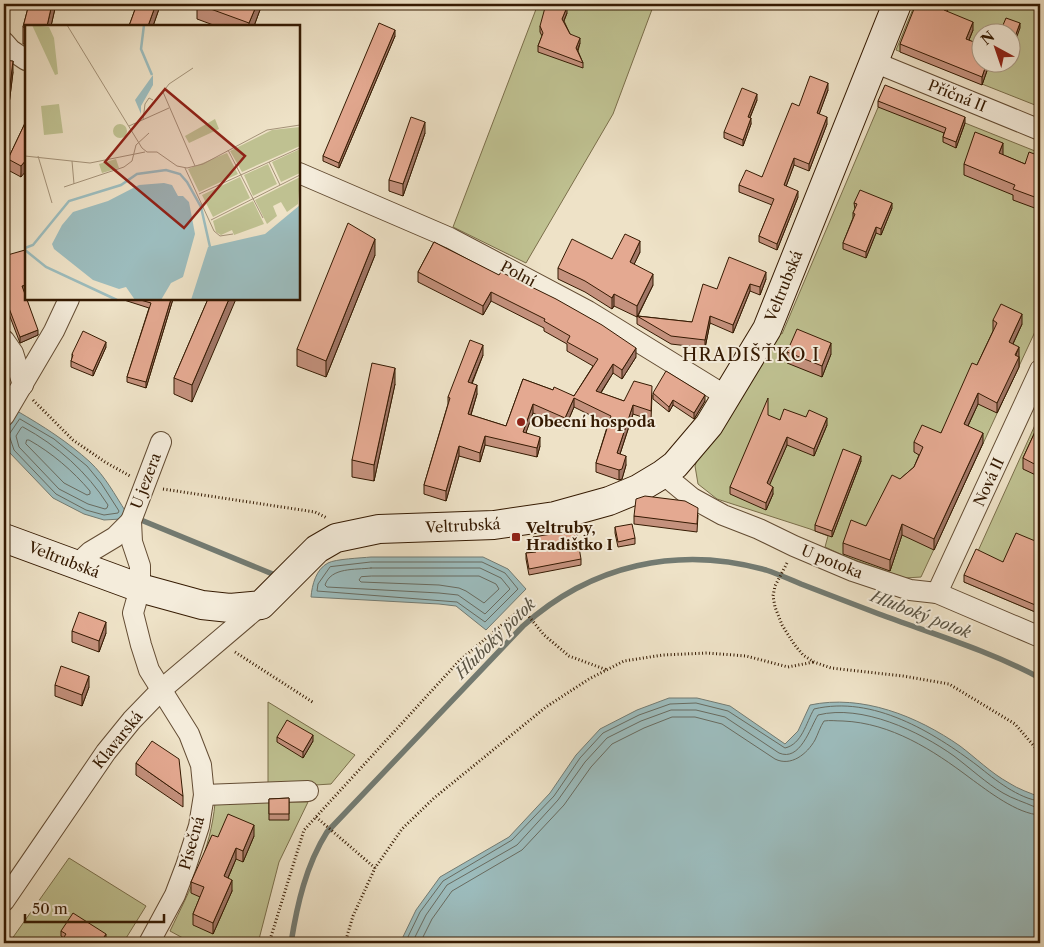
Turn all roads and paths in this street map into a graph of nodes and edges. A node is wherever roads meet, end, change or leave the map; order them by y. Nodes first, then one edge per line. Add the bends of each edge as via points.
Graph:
1 (897, 4) edge
2 (4, 42) edge
3 (25, 59) edge
4 (874, 62) junction
5 (1040, 130) edge
6 (300, 173) edge
7 (69, 300) edge
8 (4, 340) edge
9 (1040, 370) edge
10 (23, 385) junction
11 (726, 396) junction
12 (4, 416) edge
13 (161, 442) dead end
14 (662, 474) junction
15 (145, 484) junction
16 (131, 520) junction
17 (357, 532) junction
18 (4, 538) edge
19 (76, 564) junction
20 (786, 565) dead end
21 (140, 588) junction
22 (937, 593) junction
23 (261, 605) junction
24 (1040, 637) edge
25 (218, 642) junction
26 (814, 662) junction
27 (607, 670) junction
28 (162, 689) junction
29 (314, 703) dead end
30 (1040, 753) edge
31 (308, 791) dead end
32 (204, 795) junction
33 (318, 818) junction
34 (375, 868) junction
35 (4, 901) edge
36 (149, 943) edge
37 (269, 943) edge
38 (344, 943) edge

1 - 4 street, Veltrubská
2 - 3 street
4 - 5 street, Příčná II
4 - 11 street, Veltrubská via 767,329
6 - 11 street, Polní via 467,247 588,310
7 - 10 street
8 - 10 street via 13,353
9 - 22 street, Nová II
10 - 12 street
10 - 15 path via 26,393 73,440
11 - 14 street, Veltrubská via 692,447
13 - 15 street, U jezera
14 - 17 street, Veltrubská via 610,501 555,516 494,525
14 - 22 street, U potoka via 692,498 722,515 853,571 910,590
15 - 16 street, U jezera
15 - 17 path via 315,512
16 - 19 street, U jezera via 115,537
16 - 21 street, U jezera via 132,542 140,566
17 - 23 street, Veltrubská via 336,538 317,549
18 - 19 street, Veltrubská
19 - 21 street, Veltrubská
20 - 26 path via 775,586 775,607 794,644
21 - 23 street, Veltrubská via 202,606
21 - 28 street, U jezera via 133,613 149,670
22 - 24 street, U potoka
23 - 25 street, Klavarská
25 - 28 street, Klavarská
25 - 29 path
26 - 27 path via 788,667 746,656 672,654 624,661
26 - 30 path via 831,668 949,684 1014,724
27 - 33 path via 569,656 544,635 522,608 459,661
27 - 34 path via 546,707 434,798 402,830
28 - 32 street, Písečná via 189,734 201,765
28 - 35 street, Klavarská via 106,752
31 - 32 street, Písečná
32 - 36 street, Písečná via 199,826 186,866 175,895
33 - 34 path
33 - 37 path via 304,830
34 - 38 path

